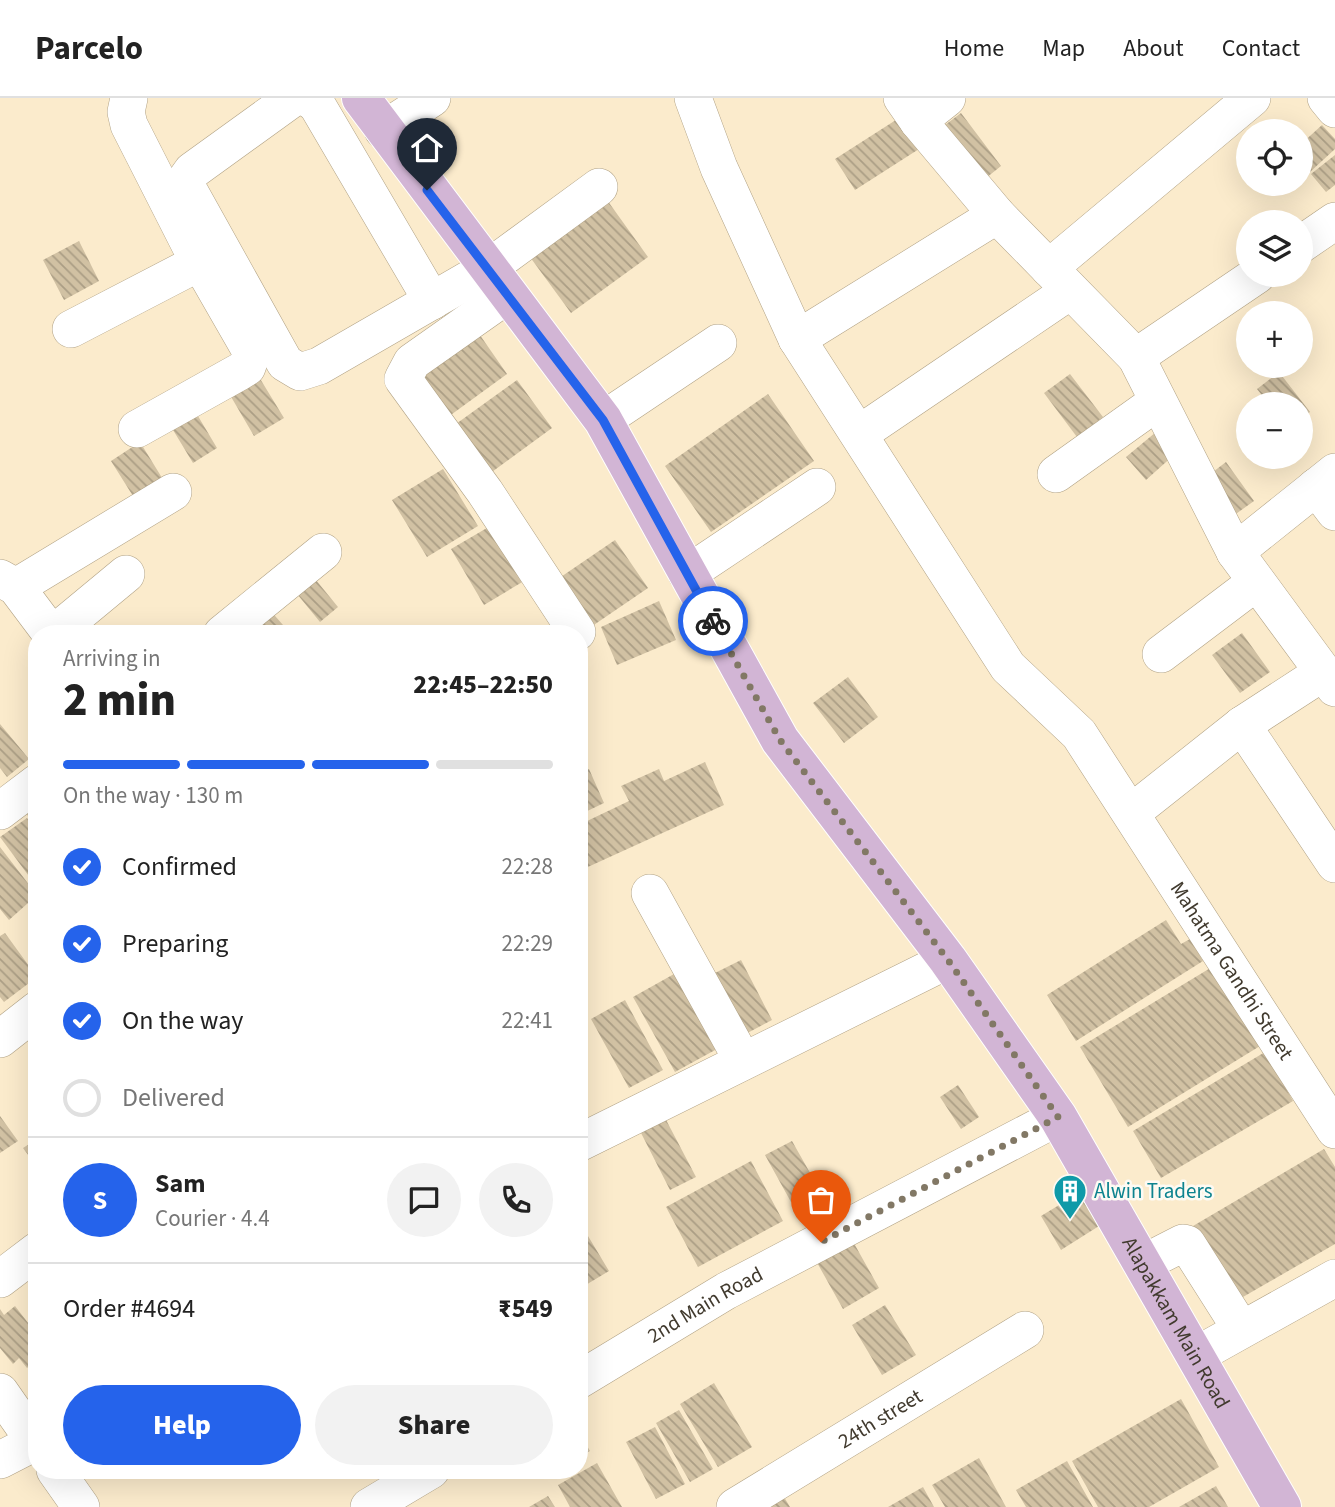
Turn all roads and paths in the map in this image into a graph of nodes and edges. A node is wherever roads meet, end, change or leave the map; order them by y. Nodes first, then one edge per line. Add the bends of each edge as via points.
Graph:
1 (130, 98) edge
2 (293, 98) edge
3 (308, 98) edge
4 (360, 98) edge
5 (432, 98) edge
6 (693, 98) edge
7 (947, 98) edge
8 (1252, 98) edge
9 (1326, 98) edge
10 (1335, 108) edge
11 (910, 110) edge
12 (383, 130) junction
13 (599, 187) dead end
14 (997, 215) junction
15 (1335, 221) edge
16 (1313, 236) edge
17 (200, 262) junction
18 (1060, 279) junction
19 (497, 282) junction
20 (1238, 287) edge
21 (432, 301) junction
22 (71, 328) dead end
23 (797, 339) junction
24 (718, 343) dead end
25 (1136, 357) junction
26 (1157, 402) junction
27 (603, 420) junction
28 (137, 429) dead end
29 (859, 435) junction
30 (1056, 474) dead end
31 (817, 487) dead end
32 (1329, 490) edge
33 (173, 492) dead end
34 (323, 552) dead end
35 (1235, 552) junction
36 (127, 574) dead end
37 (687, 574) junction
38 (8, 582) edge
39 (1255, 583) junction
40 (44, 625) edge
41 (65, 625) edge
42 (233, 625) edge
43 (571, 625) edge
44 (1161, 654) dead end
45 (1328, 680) edge
46 (1242, 725) junction
47 (28, 790) edge
48 (0, 811) edge
49 (1131, 813) junction
50 (1335, 864) edge
51 (650, 893) dead end
52 (948, 960) junction
53 (28, 1017) edge
54 (0, 1039) edge
55 (743, 1061) junction
56 (1058, 1117) junction
57 (1335, 1130) edge
58 (588, 1138) edge
59 (28, 1258) edge
60 (1142, 1264) junction
61 (1335, 1278) edge
62 (0, 1279) edge
63 (1241, 1329) junction
64 (1024, 1330) dead end
65 (1195, 1356) junction
66 (588, 1375) edge
67 (0, 1392) edge
68 (28, 1432) edge
69 (28, 1455) edge
70 (0, 1460) edge
71 (61, 1479) edge
72 (416, 1479) edge
73 (81, 1507) edge
74 (369, 1507) edge
75 (735, 1507) edge
76 (1282, 1507) edge

1 - 17 street via 129,125
2 - 21 street via 187,178 188,189 285,363 300,372 319,366
3 - 21 street via 317,105
4 - 12 main road, Alapakkam Main Road
5 - 12 street
6 - 23 street, Mahatma Gandhi Street via 719,168
7 - 11 street
8 - 18 street
9 - 10 street
11 - 14 street
12 - 19 main road, Alapakkam Main Road
13 - 19 street
14 - 18 street
14 - 23 street
15 - 16 street
17 - 22 street
17 - 28 street via 251,359 239,372
18 - 25 street
18 - 29 street
19 - 21 street
19 - 27 main road, Alapakkam Main Road
19 - 43 street via 412,362 403,379 485,492
20 - 25 street
23 - 29 street, Mahatma Gandhi Street
24 - 27 street
25 - 26 street
26 - 30 street
26 - 35 street
27 - 37 main road, Alapakkam Main Road
29 - 49 street, Mahatma Gandhi Street via 1008,667 1079,734
31 - 37 street
32 - 35 street
33 - 38 street
34 - 42 street
35 - 39 street
36 - 41 street
37 - 52 main road, Alapakkam Main Road via 780,740
38 - 40 street
39 - 44 street
39 - 45 street
45 - 46 street
46 - 49 street
46 - 50 street
47 - 48 street
49 - 57 street, Mahatma Gandhi Street
51 - 55 street
52 - 55 street
52 - 56 main road, Alapakkam Main Road
53 - 54 street
55 - 58 street
56 - 60 main road, Alapakkam Main Road
56 - 66 street, 2nd Main Road via 726,1291
59 - 62 street
60 - 63 street via 1187,1244
60 - 65 main road, Alapakkam Main Road
61 - 63 street
63 - 65 street
64 - 75 street, 24th street
65 - 76 main road, Alapakkam Main Road
67 - 68 street
69 - 70 street
71 - 73 street
72 - 74 street

